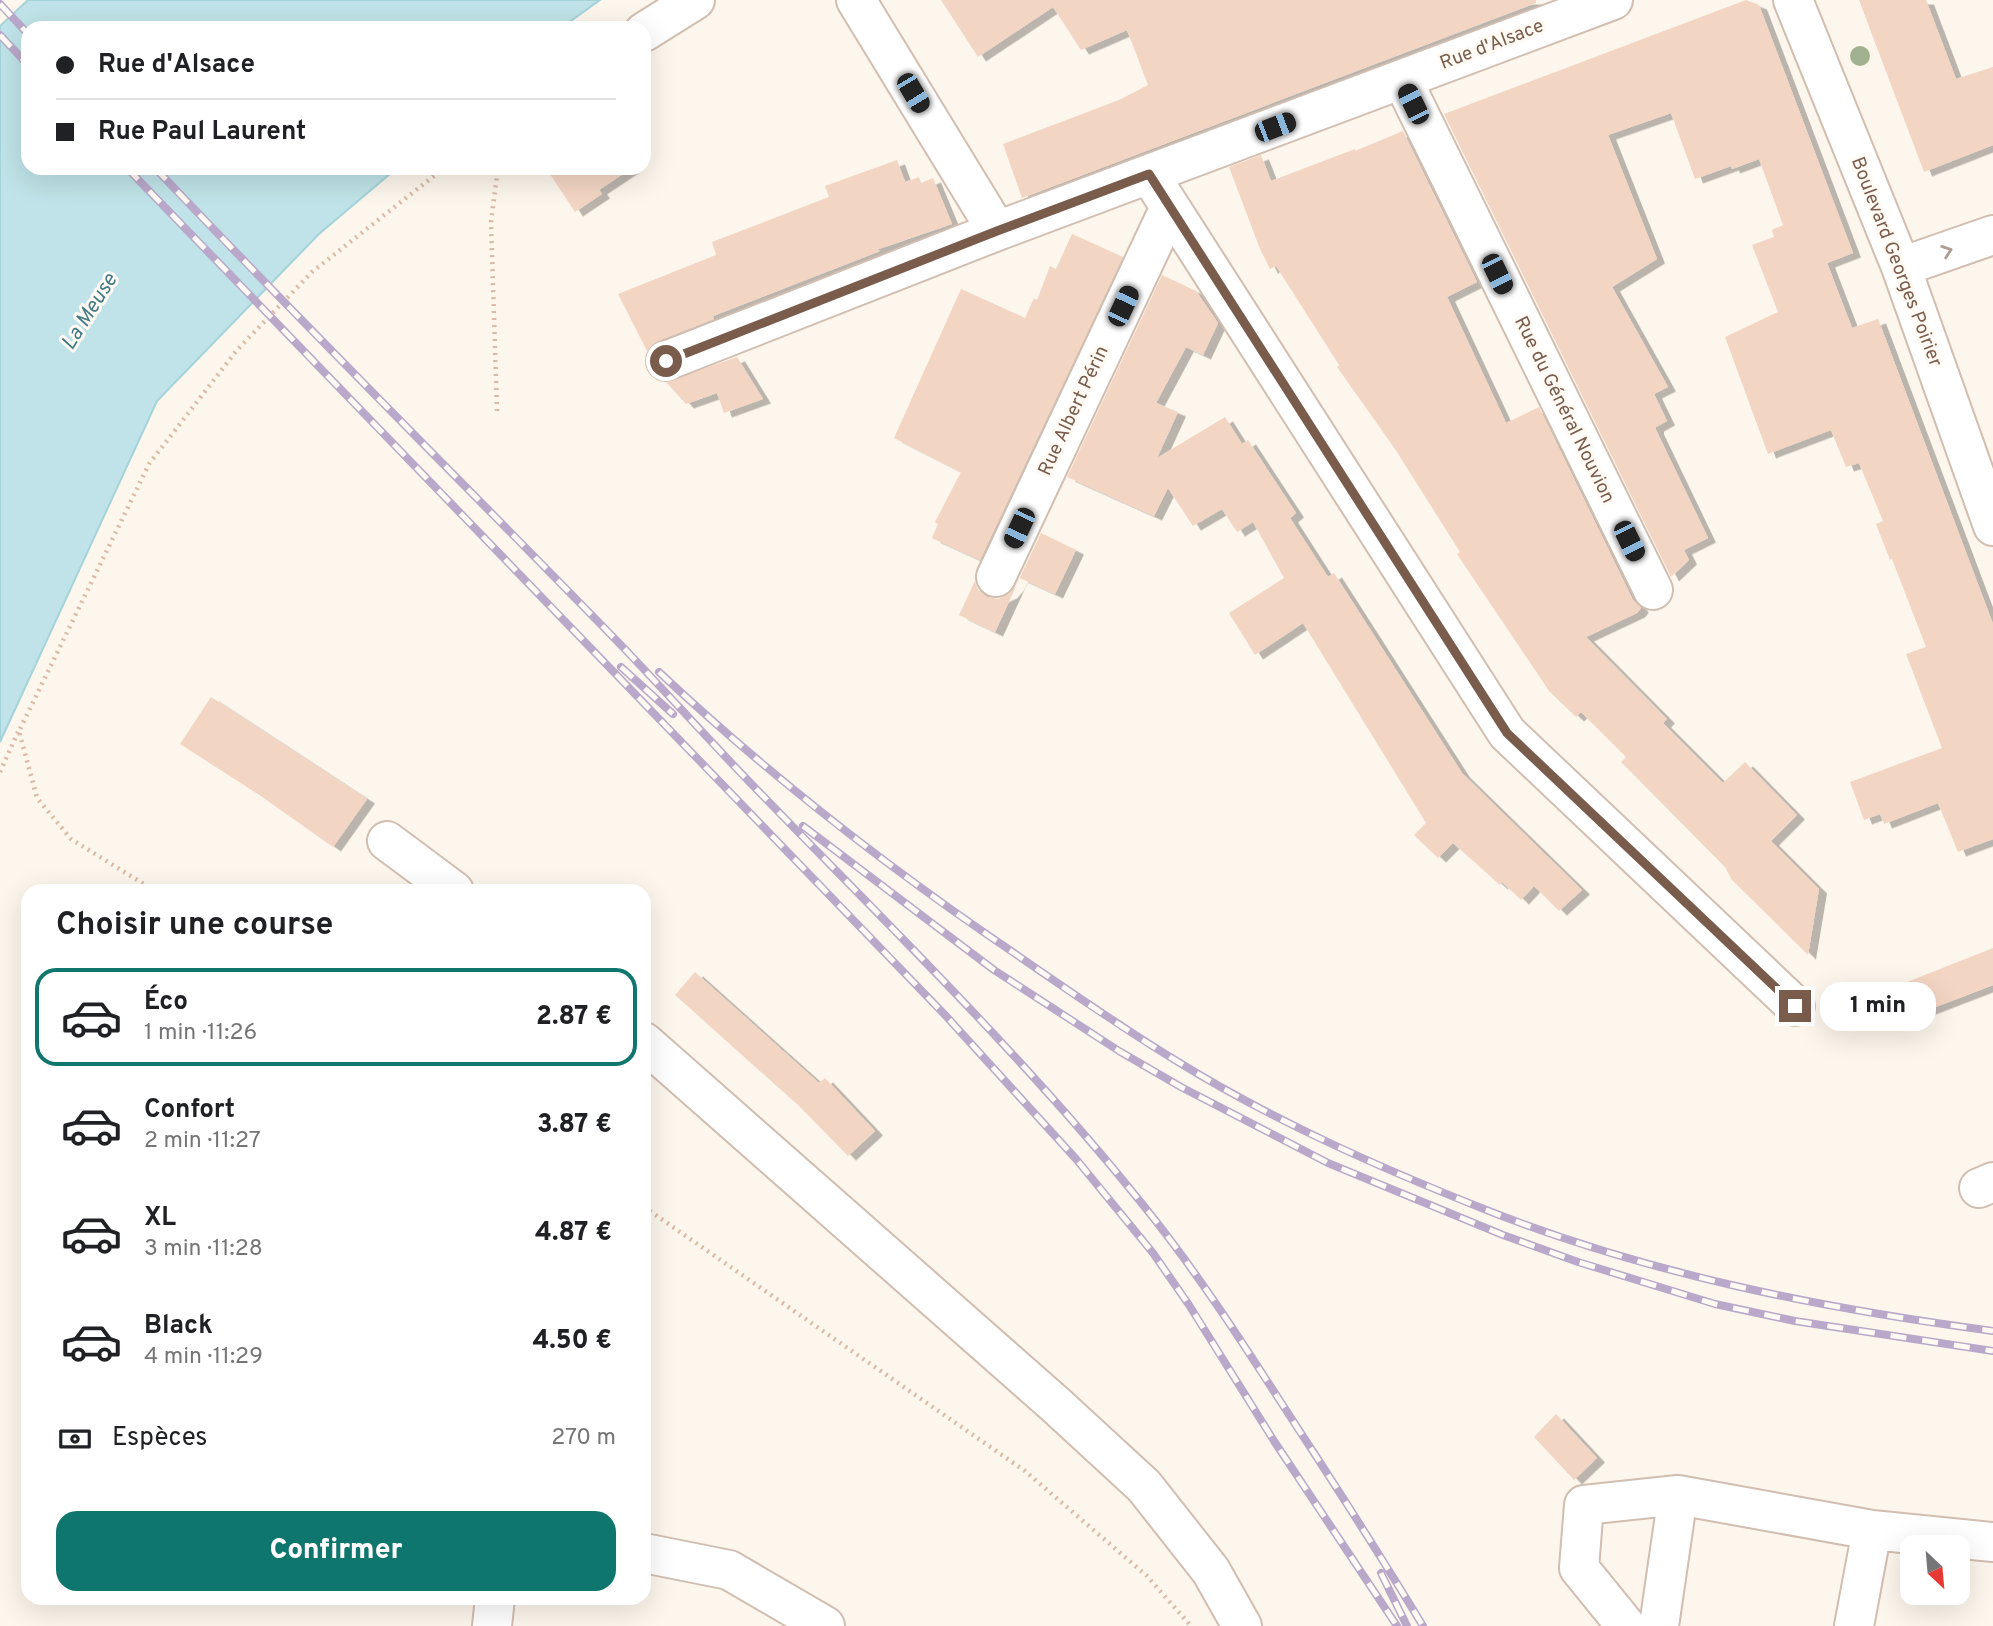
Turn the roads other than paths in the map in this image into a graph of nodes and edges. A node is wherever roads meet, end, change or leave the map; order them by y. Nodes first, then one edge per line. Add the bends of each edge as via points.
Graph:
1 (695, 0) edge
2 (856, 0) edge
3 (1613, 0) edge
4 (1793, 0) edge
5 (651, 28) edge
6 (1402, 79) junction
7 (1149, 174) junction
8 (1170, 207) junction
9 (997, 231) junction
10 (1993, 235) edge
11 (1900, 267) junction
12 (666, 361) dead end
13 (1993, 526) edge
14 (996, 578) dead end
15 (1653, 590) dead end
16 (387, 841) dead end
17 (445, 884) edge
18 (1795, 1006) dead end
19 (651, 1048) edge
20 (1678, 1495) junction
21 (1872, 1530) junction
22 (1993, 1542) edge
23 (651, 1553) edge
24 (494, 1605) edge
25 (805, 1620) edge
26 (492, 1626) edge
27 (1242, 1626) edge
28 (1626, 1626) edge
29 (1659, 1626) edge
30 (1854, 1626) edge

1 - 5 street
2 - 9 street
3 - 6 street, Rue d'Alsace
4 - 11 street, Boulevard Georges Poirier
6 - 7 street, Rue d'Alsace
6 - 15 street, Rue du Général Nouvion
7 - 8 street
7 - 9 street, Rue d'Alsace
8 - 14 street, Rue Albert Périn
8 - 18 street via 1507,733
9 - 12 street, Rue d'Alsace
11 -> 10 street
11 - 13 street, Boulevard Georges Poirier
16 - 17 street
19 - 27 street via 1144,1486 1211,1571
20 - 21 street
20 - 28 street via 1584,1505 1579,1568
20 - 29 street
21 - 22 street
21 - 30 street
23 - 25 street via 729,1570
24 - 26 street

